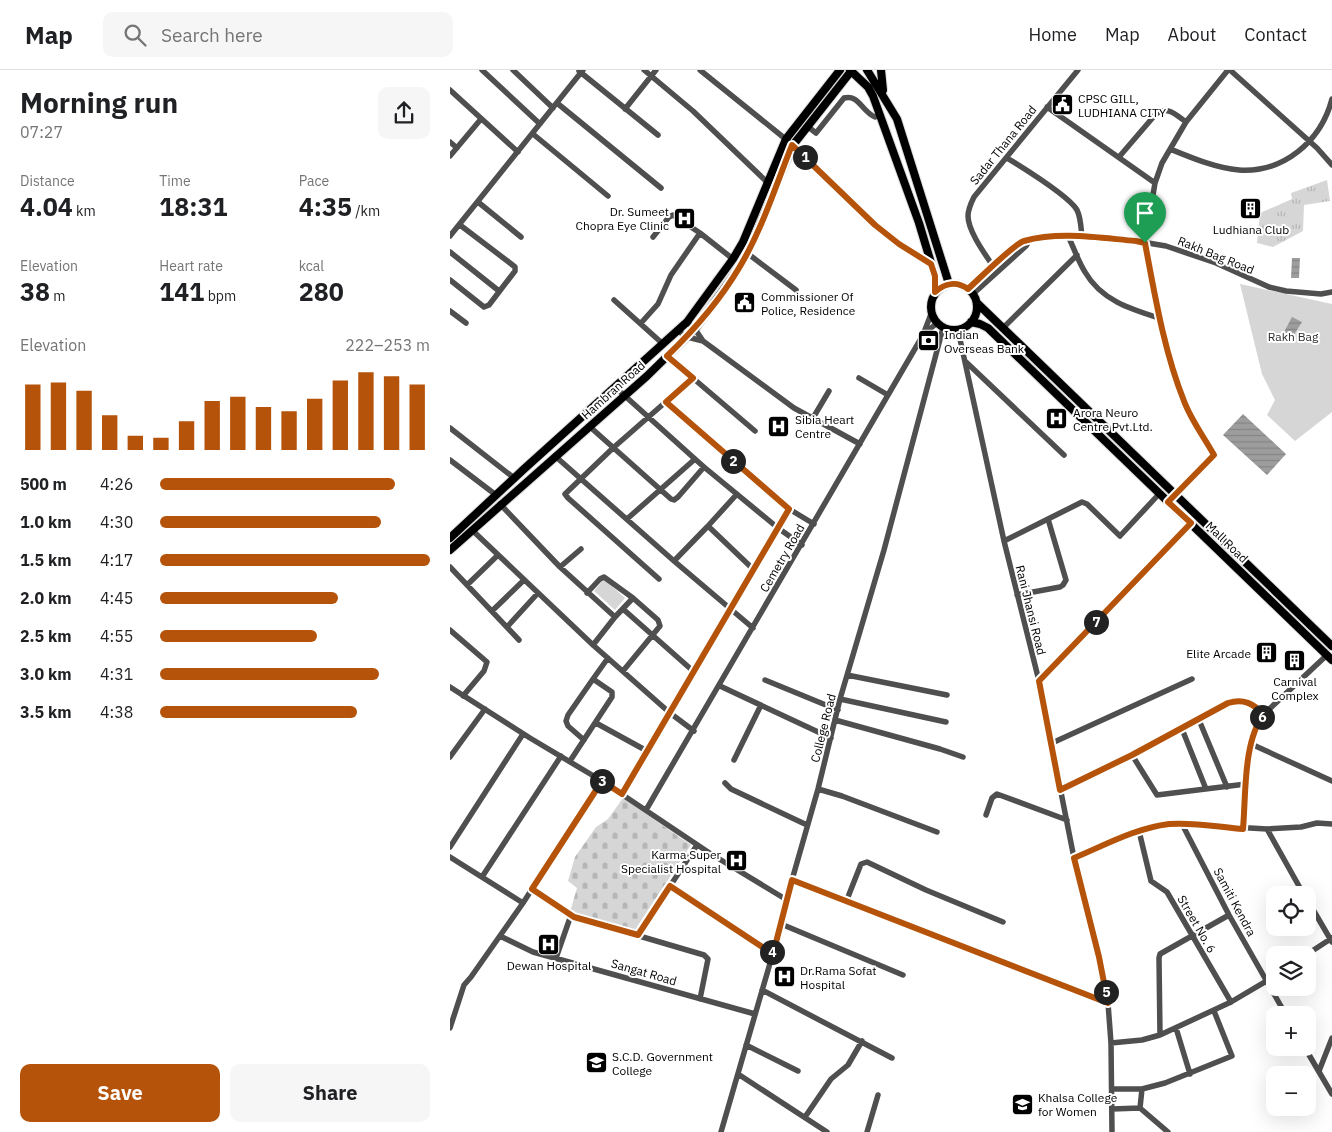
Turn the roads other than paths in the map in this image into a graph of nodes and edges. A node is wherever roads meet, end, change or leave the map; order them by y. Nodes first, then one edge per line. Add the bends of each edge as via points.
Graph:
1 (482, 70) edge
2 (513, 70) edge
3 (644, 70) edge
4 (656, 70) edge
5 (700, 70) edge
6 (840, 70) edge
7 (851, 70) edge
8 (868, 70) edge
9 (881, 70) edge
10 (1078, 70) edge
11 (1229, 70) edge
12 (580, 71) edge
13 (651, 76) junction
14 (450, 90) edge
15 (884, 96) junction
16 (1332, 99) edge
17 (555, 105) junction
18 (1047, 107) junction
19 (626, 109) junction
20 (880, 115) junction
21 (481, 119) junction
22 (1186, 122) junction
23 (540, 124) junction
24 (807, 126) junction
25 (533, 134) junction
26 (658, 135) dead end
27 (786, 139) junction
28 (450, 142) edge
29 (1310, 142) junction
30 (792, 145) junction
31 (456, 148) junction
32 (1170, 149) junction
33 (518, 152) junction
34 (450, 156) edge
35 (1119, 157) junction
36 (1007, 158) junction
37 (1332, 165) edge
38 (768, 183) junction
39 (1155, 183) junction
40 (661, 188) dead end
41 (608, 196) dead end
42 (478, 202) junction
43 (460, 225) junction
44 (700, 233) junction
45 (450, 236) edge
46 (1068, 236) junction
47 (521, 237) dead end
48 (653, 237) dead end
49 (1082, 237) junction
50 (1029, 241) junction
51 (1145, 243) junction
52 (450, 252) edge
53 (747, 253) junction
54 (1077, 255) junction
55 (733, 259) junction
56 (931, 264) junction
57 (993, 266) junction
58 (450, 280) edge
59 (949, 284) junction
60 (796, 290) dead end
61 (499, 291) junction
62 (971, 291) junction
63 (935, 292) junction
64 (1332, 292) edge
65 (1321, 294) junction
66 (1332, 298) edge
67 (614, 300) dead end
68 (977, 302) junction
69 (450, 310) edge
70 (931, 314) junction
71 (1159, 318) junction
72 (688, 322) junction
73 (971, 322) junction
74 (640, 323) junction
75 (466, 324) dead end
76 (940, 325) junction
77 (1003, 328) junction
78 (695, 329) junction
79 (678, 330) junction
80 (958, 330) junction
81 (923, 335) junction
82 (686, 337) junction
83 (703, 341) junction
84 (663, 344) junction
85 (667, 356) junction
86 (966, 362) junction
87 (693, 378) junction
88 (859, 378) dead end
89 (615, 387) junction
90 (829, 391) dead end
91 (888, 395) junction
92 (624, 396) junction
93 (666, 402) junction
94 (648, 418) junction
95 (813, 418) junction
96 (589, 426) junction
97 (450, 428) edge
98 (755, 431) dead end
99 (860, 444) junction
100 (613, 448) junction
101 (1064, 455) dead end
102 (555, 456) junction
103 (695, 459) junction
104 (450, 460) edge
105 (704, 467) junction
106 (514, 478) junction
107 (580, 478) junction
108 (660, 490) junction
109 (737, 494) junction
110 (1159, 494) junction
111 (1176, 494) junction
112 (496, 495) junction
113 (1168, 502) junction
114 (500, 504) junction
115 (789, 509) junction
116 (1048, 518) junction
117 (626, 519) junction
118 (1191, 523) junction
119 (814, 524) junction
120 (708, 526) junction
121 (778, 528) junction
122 (472, 530) junction
123 (450, 538) edge
124 (1004, 541) junction
125 (802, 545) junction
126 (581, 549) dead end
127 (450, 550) edge
128 (498, 556) junction
129 (674, 561) junction
130 (450, 567) edge
131 (560, 567) junction
132 (753, 569) junction
133 (659, 579) dead end
134 (524, 580) junction
135 (467, 585) junction
136 (538, 593) junction
137 (587, 593) junction
138 (1017, 595) junction
139 (632, 598) junction
140 (623, 609) junction
141 (729, 609) junction
142 (492, 611) junction
143 (615, 617) junction
144 (507, 627) junction
145 (753, 628) junction
146 (450, 630) edge
147 (653, 636) junction
148 (519, 640) dead end
149 (592, 645) junction
150 (1332, 646) edge
151 (608, 658) junction
152 (1330, 658) edge
153 (623, 671) junction
154 (693, 671) junction
155 (847, 675) junction
156 (1192, 678) dead end
157 (594, 679) junction
158 (765, 680) dead end
159 (1039, 681) junction
160 (720, 686) junction
161 (450, 687) edge
162 (947, 695) dead end
163 (463, 696) junction
164 (840, 699) junction
165 (761, 705) junction
166 (485, 709) junction
167 (838, 710) junction
168 (670, 713) junction
169 (1264, 714) junction
170 (835, 720) junction
171 (1200, 720) junction
172 (946, 722) dead end
173 (596, 723) junction
174 (1182, 729) junction
175 (694, 731) junction
176 (523, 734) junction
177 (831, 738) junction
178 (584, 740) junction
179 (1052, 744) junction
180 (1250, 744) junction
181 (647, 751) junction
182 (1132, 755) junction
183 (561, 756) junction
184 (450, 757) edge
185 (963, 757) dead end
186 (734, 760) dead end
187 (570, 761) junction
188 (602, 781) junction
189 (1332, 782) edge
190 (725, 783) dead end
191 (1246, 784) junction
192 (1227, 787) junction
193 (818, 789) junction
194 (1206, 789) junction
195 (1060, 790) junction
196 (622, 794) junction
197 (646, 810) junction
198 (986, 815) dead end
199 (1067, 820) junction
200 (1182, 824) junction
201 (1332, 824) edge
202 (808, 825) junction
203 (1243, 829) junction
204 (1267, 829) junction
205 (1139, 831) junction
206 (937, 832) dead end
207 (698, 845) junction
208 (450, 847) edge
209 (450, 857) edge
210 (1074, 858) junction
211 (482, 876) junction
212 (792, 880) junction
213 (670, 886) junction
214 (1299, 886) edge
215 (532, 889) junction
216 (787, 900) junction
217 (846, 902) junction
218 (523, 903) junction
219 (571, 915) junction
220 (1229, 915) junction
221 (1316, 915) edge
222 (1003, 922) dead end
223 (781, 924) junction
224 (638, 935) junction
225 (1192, 935) junction
226 (500, 936) junction
227 (1331, 940) edge
228 (1316, 949) edge
229 (773, 954) junction
230 (556, 958) junction
231 (903, 975) dead end
232 (1266, 981) joint
233 (762, 990) junction
234 (700, 998) junction
235 (1231, 1002) junction
236 (1108, 1003) junction
237 (1214, 1011) junction
238 (756, 1014) junction
239 (450, 1028) edge
240 (1176, 1028) junction
241 (1160, 1035) junction
242 (1332, 1038) edge
243 (862, 1041) junction
244 (1111, 1043) junction
245 (746, 1045) junction
246 (1310, 1056) edge
247 (892, 1058) dead end
248 (798, 1071) dead end
249 (1319, 1071) junction
250 (738, 1074) junction
251 (1190, 1074) junction
252 (1112, 1088) junction
253 (1142, 1089) junction
254 (878, 1094) dead end
255 (1332, 1094) edge
256 (1140, 1108) junction
257 (1112, 1109) junction
258 (805, 1117) junction
259 (721, 1132) edge
260 (827, 1132) edge
261 (867, 1132) edge
262 (1112, 1132) edge
263 (1168, 1132) edge

1 - 23 street
2 - 17 street
3 - 13 street
4 - 13 street
5 - 27 street
6 - 27 main road, Hambran Road
7 - 20 main road via 868,87
7 - 24 main road, Hambran Road
8 - 15 main road
9 - 15 main road
10 - 18 street, Sadar Thana Road
11 - 22 street
11 - 29 street
12 - 17 street
12 - 19 street
13 - 19 street
13 - 38 street via 693,111
14 - 21 street
15 - 59 main road via 897,118
16 - 29 street via 1321,126
17 - 23 street
17 - 40 street
18 - 35 street
18 - 36 street, Sadar Thana Road
19 - 26 street
20 - 24 street via 870,115 854,97 850,97 844,98 816,133
20 - 56 main road
21 - 31 street
21 - 33 street
22 - 32 street
22 - 35 street via 1169,111 1160,111
23 - 25 street
24 - 30 main road, Hambran Road
25 - 33 street
25 - 41 street
27 - 30 street
27 - 38 main road, Hambran Road
28 - 31 street
29 - 32 street via 1282,162 1249,170 1229,168
29 - 37 street
30 - 53 main road, Hambran Road
30 - 56 street via 875,225
31 - 34 street
32 - 39 street
33 - 42 street
35 - 39 street
36 - 49 street via 1073,205 1080,216
36 - 57 street, Sadar Thana Road via 974,197 968,216 972,231
38 - 55 main road, Hambran Road
39 - 51 street
42 - 43 street
42 - 47 street
43 - 45 street
43 - 61 street via 514,267 514,273
44 - 48 street via 673,215
44 - 55 street
44 - 74 street via 671,275 658,304
46 - 49 street, Rakh Bag Road
46 - 50 street, Rakh Bag Road
46 - 54 street
49 - 51 street, Rakh Bag Road
50 - 57 street, Rakh Bag Road via 1021,242
50 - 62 street
51 - 65 street, Rakh Bag Road via 1188,252 1269,287
51 - 71 street
52 - 61 street
53 - 60 street
53 - 78 main road, Hambran Road
54 - 71 street via 1091,282 1108,297
54 - 77 street
55 - 72 main road, Hambran Road
56 - 63 main road
57 - 62 street, Rakh Bag Road
58 - 61 street via 483,307 489,305
59 - 62 main road
59 - 63 main road
62 - 68 main road
63 - 70 main road
64 - 65 street, Rakh Bag Road
65 - 66 street, Rakh Bag Road
67 - 74 street
68 - 73 main road
68 - 77 main road, Mall Road
69 - 75 street
70 - 76 main road
70 - 81 street, Cemetry Road
71 - 111 street via 1184,403 1214,455
72 - 78 street
72 - 79 main road, Hambran Road
73 - 80 main road
73 - 110 main road, Mall Road via 988,328
74 - 84 street
76 - 80 main road
76 - 81 street
76 - 155 street, College Road via 884,550
77 - 111 main road, Mall Road
78 - 82 main road, Hambran Road
78 - 83 street
79 - 82 street
79 - 84 main road, Hambran Road
80 - 86 street, Rani Jhansi Road
81 - 91 street, Cemetry Road
82 - 83 street
82 - 85 main road, Hambran Road
83 - 95 street via 794,408
84 - 89 main road, Hambran Road
85 - 87 street
85 - 92 main road, Hambran Road
86 - 101 street
86 - 124 street, Rani Jhansi Road
87 - 93 street
87 - 98 street
88 - 91 street
89 - 92 street
89 - 106 main road, Hambran Road
90 - 95 street
91 - 99 street, Cemetry Road
92 - 94 street
92 - 96 main road, Hambran Road
93 - 94 street
93 - 115 street
94 - 100 street
94 - 103 street
95 - 99 street
96 - 100 street
96 - 102 main road, Hambran Road
97 - 106 street
99 - 119 street, Cemetry Road
100 - 107 street
100 - 108 street
102 - 107 street
102 - 114 main road, Hambran Road
103 - 105 street
103 - 108 street
104 - 112 street
105 - 108 street via 675,499
105 - 109 street
106 - 112 main road, Hambran Road
107 - 117 street
107 - 133 street via 566,496
108 - 117 street
109 - 120 street
109 - 121 street
110 - 113 main road, Mall Road
110 - 116 street via 1120,536 1082,502
111 - 113 street
111 - 150 main road, Mall Road
112 - 123 main road, Hambran Road
113 - 118 main road, Mall Road
114 - 122 main road, Hambran Road
114 - 131 street
115 - 119 street
115 - 121 street
116 - 124 street
116 - 138 street via 1065,583
117 - 129 street
118 - 152 main road, Mall Road
118 - 159 street
119 - 125 street, Cemetry Road
120 - 129 street
120 - 132 street
121 - 125 street
121 - 132 street
122 - 127 main road, Hambran Road
122 - 128 street
124 - 138 street, Rani Jhansi Road
125 - 145 street, Cemetry Road
126 - 131 street
128 - 134 street
128 - 135 street
129 - 141 street
130 - 135 street
131 - 137 street
132 - 141 street
134 - 136 street
134 - 142 street
135 - 142 street
136 - 144 street
136 - 149 street
137 - 139 street via 604,577
137 - 143 street
138 - 159 street, Rani Jhansi Road
139 - 140 street
139 - 147 street via 660,624
140 - 143 street
140 - 147 street
141 - 145 street
141 - 154 street
142 - 144 street
143 - 149 street
144 - 148 street
145 - 160 street, Cemetry Road
146 - 163 street via 487,662 484,671
147 - 153 street
147 - 154 street
149 - 151 street
151 - 153 street
151 - 157 street
152 - 169 street
153 - 168 street
154 - 168 street
155 - 162 street
155 - 164 street, College Road
156 - 179 street
157 - 173 street via 612,694
157 - 178 street via 566,721
158 - 167 street
159 - 179 street, Rani Jhansi Road
160 - 165 street
160 - 175 street, Cemetry Road
161 - 163 street
163 - 166 street
164 - 167 street, College Road
164 - 172 street
165 - 177 street
165 - 186 street
166 - 176 street
166 - 184 street
167 - 170 street, College Road
168 - 175 street
168 - 181 street
169 - 171 street via 1256,706 1241,700 1228,703
169 - 180 street
170 - 177 street, College Road
170 - 185 street
171 - 174 street
171 - 192 street
173 - 178 street
173 - 181 street
174 - 182 street
174 - 194 street
175 - 197 street, Cemetry Road
176 - 183 street
176 - 208 street
177 - 193 street, College Road
178 - 187 street
179 - 195 street, Rani Jhansi Road
180 - 189 street
180 - 191 street
181 - 196 street
182 - 194 street via 1157,795
182 - 195 street
183 - 187 street
183 - 211 street
187 - 188 street
188 - 196 street
188 - 215 street
190 - 202 street via 731,789
191 - 192 street
191 - 203 street
192 - 194 street
193 - 202 street, College Road
193 - 206 street
195 - 199 street, Rani Jhansi Road
196 - 197 street
197 - 207 street
198 - 199 street via 992,798 997,794
199 - 210 street, Rani Jhansi Road
200 - 203 street
200 - 205 street
200 - 220 street, Samiti Kendra
201 - 204 street
202 - 212 street, College Road
203 - 204 street
204 - 214 street
205 - 210 street
205 - 225 street, Street No. 6 via 1151,881 1167,892
207 - 213 street
207 - 216 street
209 - 211 street
210 - 236 street, Rani Jhansi Road
211 - 218 street
212 - 216 street, College Road
212 - 217 street
213 - 224 street
213 - 229 street
215 - 218 street
215 - 219 street
216 - 223 street, College Road
217 - 222 street via 861,864 867,862
217 - 236 street
218 - 226 street
219 - 224 street
219 - 230 street
220 - 225 street
220 - 232 street, Samiti Kendra
221 - 227 street
223 - 229 street, College Road
223 - 231 street
224 - 234 street via 707,957
225 - 235 street, Street No. 6
225 - 241 street via 1159,956
226 - 230 street, Sangat Road via 525,949
226 - 239 street via 464,985
227 - 228 street
229 - 233 street, College Road
230 - 234 street, Sangat Road
232 - 235 street
233 - 238 street, College Road
233 - 243 street
234 - 238 street, Sangat Road
235 - 237 street
236 - 244 street, Rani Jhansi Road
237 - 240 street
237 - 251 street via 1232,1056
238 - 245 street, College Road
240 - 241 street
240 - 251 street
241 - 244 street
242 - 249 street
243 - 247 street
243 - 258 street via 848,1065 831,1079
244 - 252 street, Rani Jhansi Road
245 - 248 street
245 - 250 street, College Road
246 - 249 street
249 - 255 street
250 - 258 street
250 - 259 street, College Road
251 - 253 street
252 - 253 street
252 - 257 street, Rani Jhansi Road
253 - 256 street
254 - 261 street
256 - 257 street
256 - 263 street
257 - 262 street, Rani Jhansi Road
258 - 260 street

